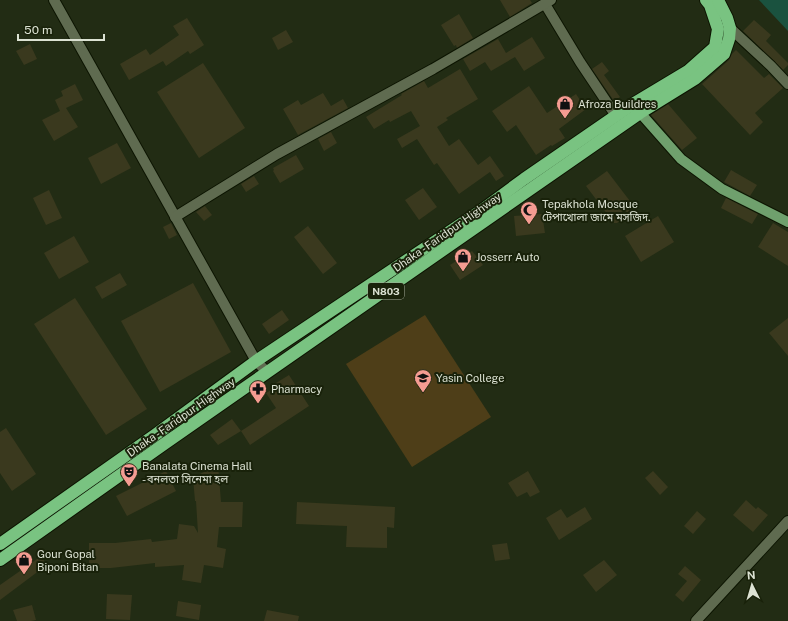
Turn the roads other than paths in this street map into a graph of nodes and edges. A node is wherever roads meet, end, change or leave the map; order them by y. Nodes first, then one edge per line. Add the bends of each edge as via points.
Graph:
1 (54, 0) edge
2 (706, 0) edge
3 (718, 0) edge
4 (548, 2) edge
5 (730, 28) junction
6 (788, 84) edge
7 (637, 109) junction
8 (616, 116) junction
9 (486, 215) junction
10 (176, 217) junction
11 (788, 222) edge
12 (256, 361) junction
13 (267, 372) junction
14 (155, 435) junction
15 (164, 444) junction
16 (788, 521) edge
17 (0, 544) edge
18 (0, 560) edge
19 (696, 621) edge

1 - 10 street
2 - 7 highway, Dhaka - Faridpur Highway / N803 via 718,30 715,47
3 - 5 highway via 728,18
4 - 8 street via 580,62
4 - 10 street via 434,69 277,154
5 - 6 street
5 - 7 highway, Dhaka - Faridpur Highway / N803 via 724,54 695,79
7 - 8 highway, Dhaka - Faridpur Highway / N803
7 - 9 highway, Dhaka - Faridpur Highway / N803
7 - 11 main road via 681,159 722,189
8 - 9 highway, Dhaka - Faridpur Highway / N803
9 - 12 highway, Dhaka - Faridpur Highway / N803
9 - 13 highway, Dhaka - Faridpur Highway / N803
10 - 12 street
12 - 13 street
12 - 14 highway, Dhaka - Faridpur Highway / N803
13 - 15 highway, Dhaka - Faridpur Highway / N803
14 - 15 highway
14 - 17 highway, Dhaka - Faridpur Highway / N803
15 - 18 highway, Dhaka - Faridpur Highway / N803
16 - 19 street

